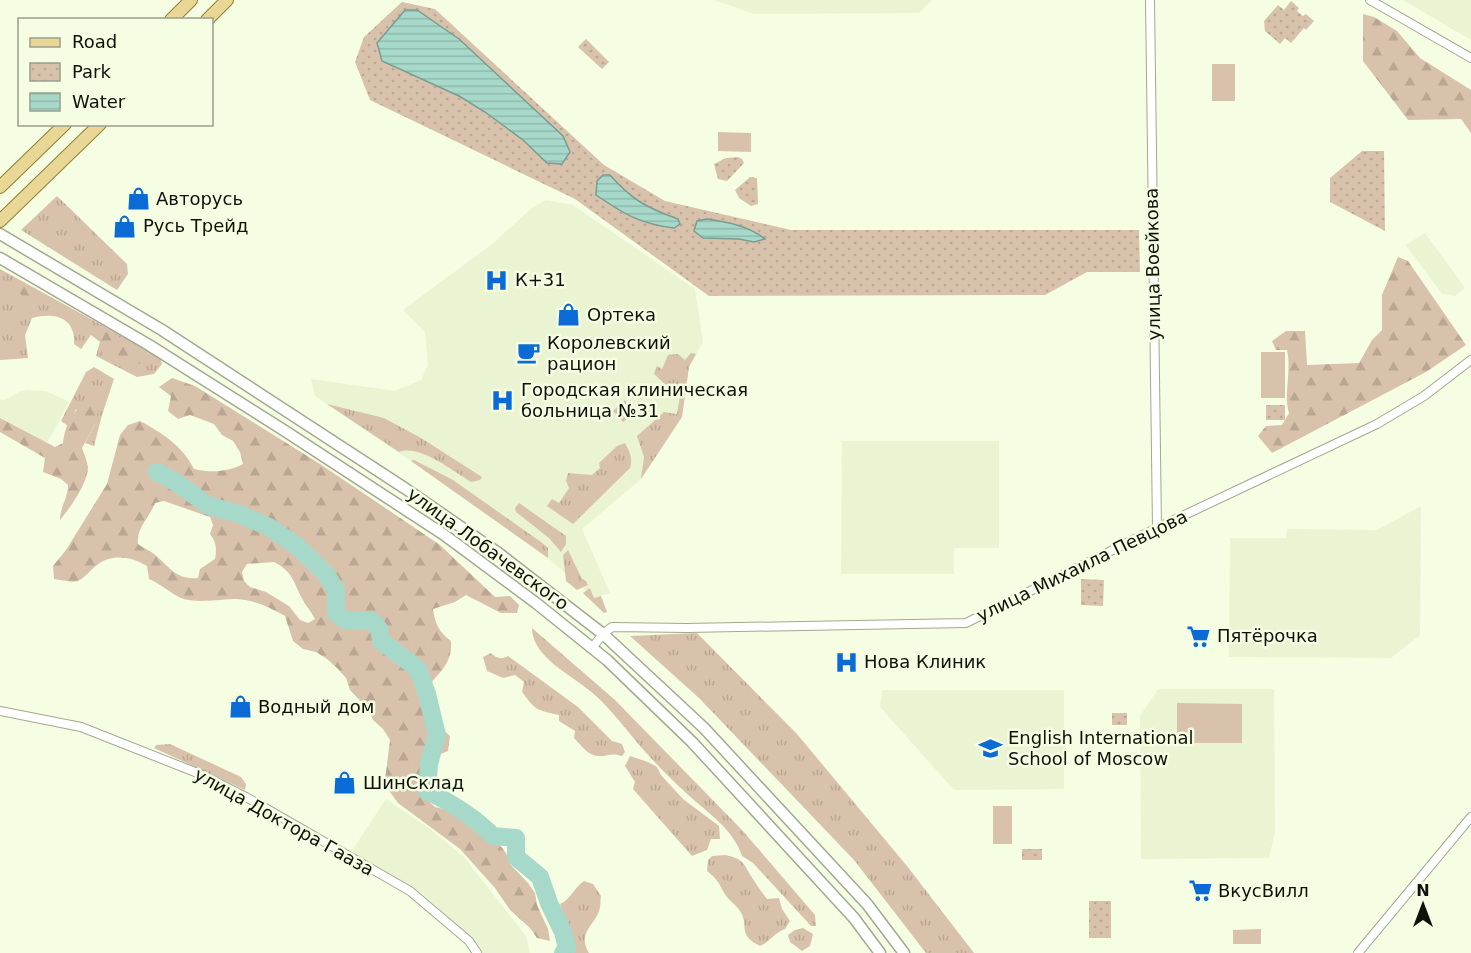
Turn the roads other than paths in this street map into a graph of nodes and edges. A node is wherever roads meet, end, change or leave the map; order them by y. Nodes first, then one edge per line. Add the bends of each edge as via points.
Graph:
1 (191, 0) edge
2 (227, 0) edge
3 (1150, 0) edge
4 (1370, 0) edge
5 (173, 18) edge
6 (209, 18) edge
7 (1471, 58) edge
8 (63, 126) edge
9 (98, 126) edge
10 (0, 187) edge
11 (0, 221) edge
12 (0, 234) edge
13 (0, 258) edge
14 (1471, 360) edge
15 (1157, 528) junction
16 (603, 634) junction
17 (592, 648) junction
18 (0, 711) edge
19 (1471, 818) edge
20 (477, 953) edge
21 (880, 953) edge
22 (904, 953) edge
23 (1358, 953) edge

1 - 5 main road
2 - 6 main road
3 - 15 street, улица Воейкова
4 - 7 street
8 - 10 main road
9 - 11 main road
12 - 16 main road, улица Лобачевского via 153,324 406,489 497,552
13 - 17 main road, улица Лобачевского via 149,345 405,509
14 - 15 street, улица Михаила Певцова via 1392,416
15 - 16 street, улица Михаила Певцова via 966,623 612,627
16 - 17 street
16 - 22 main road, улица Лобачевского via 704,728 867,904
17 - 21 main road, улица Лобачевского via 692,742 854,918
18 - 20 street, улица Доктора Гааза via 81,727 246,796 410,891 469,941
19 - 23 street

